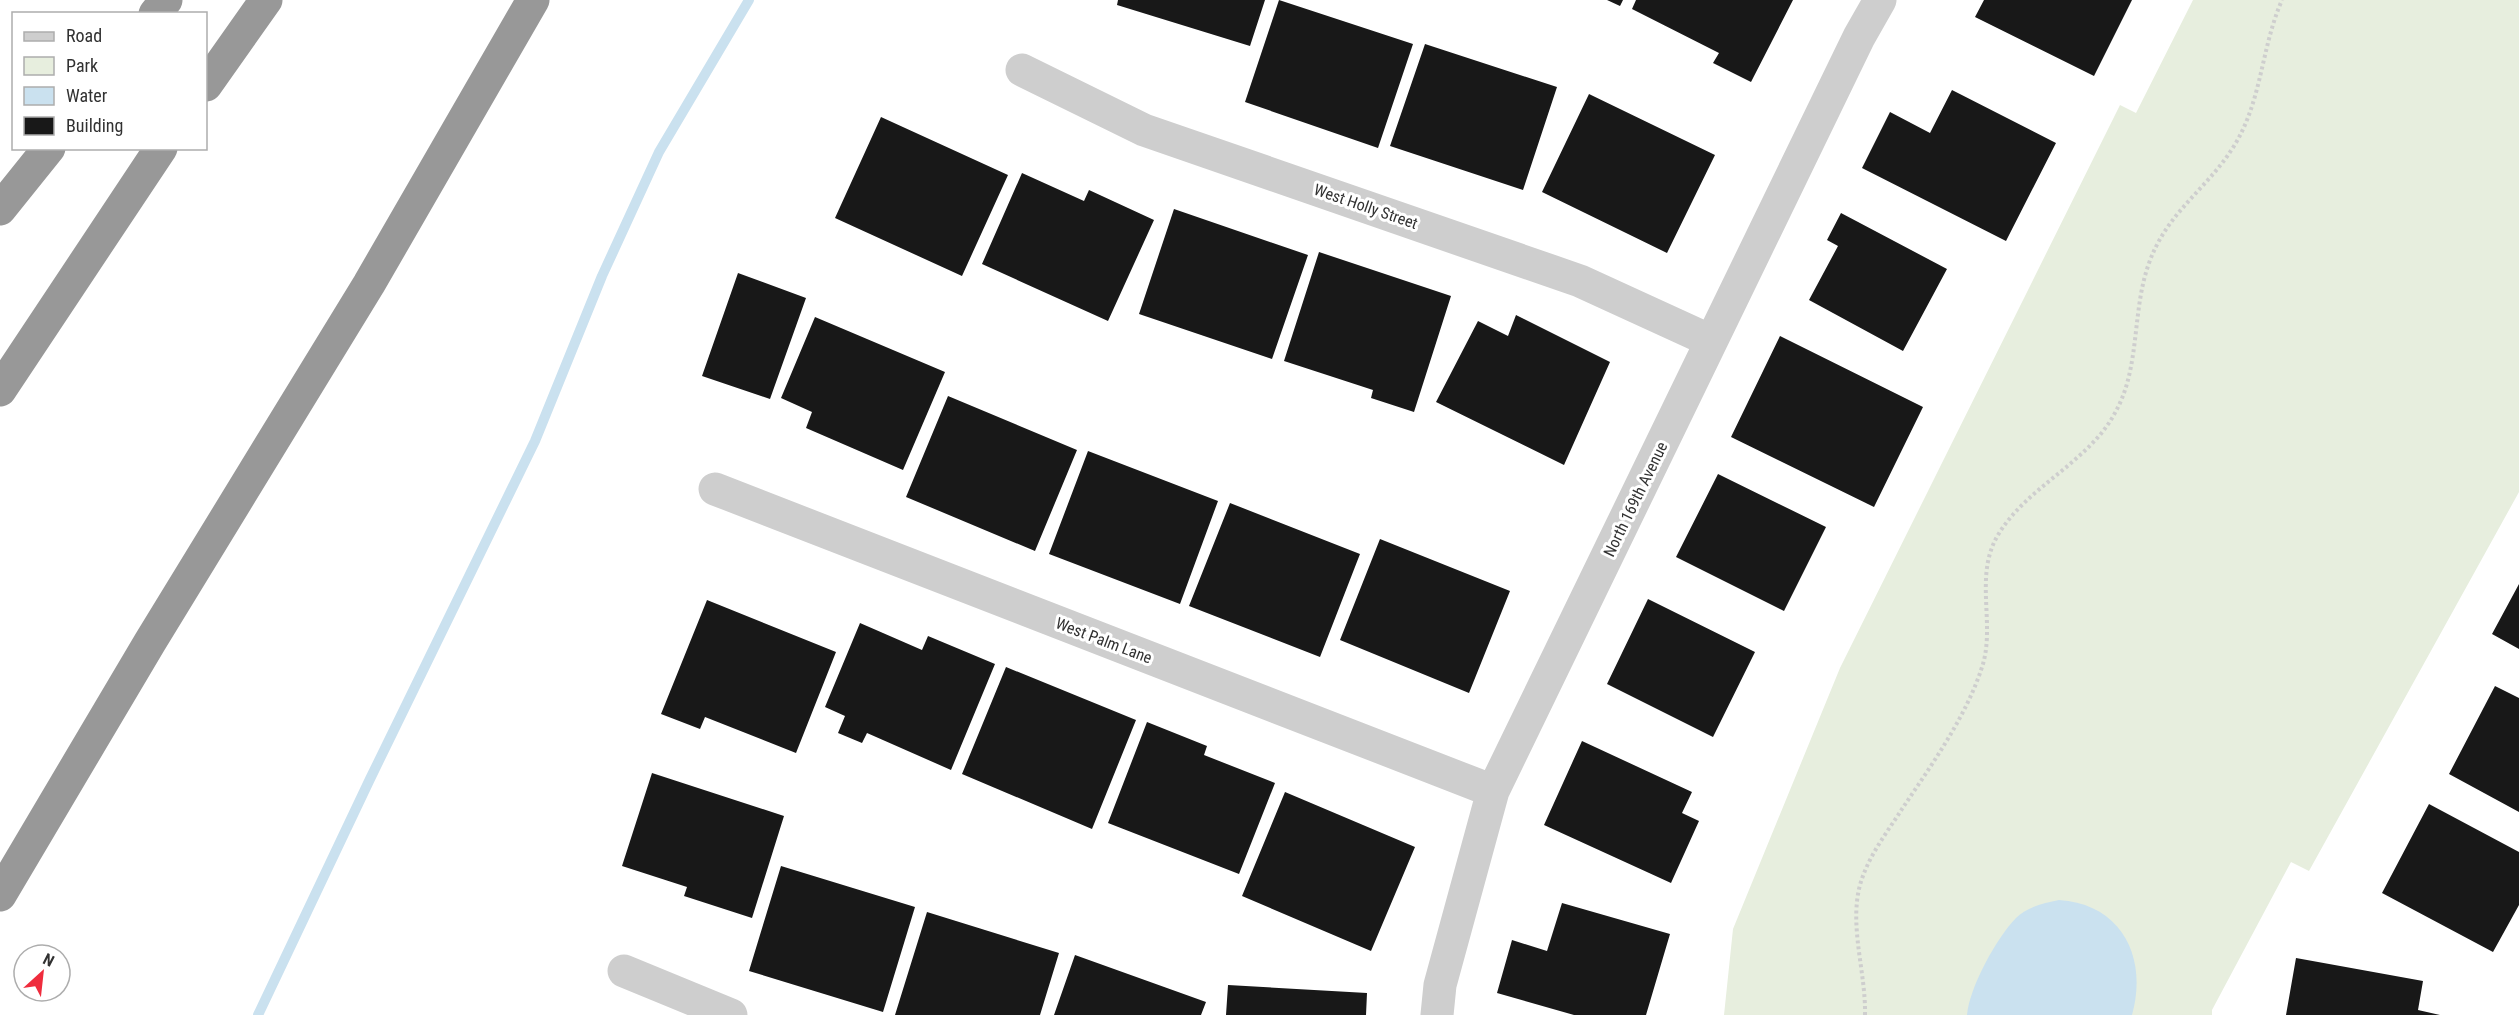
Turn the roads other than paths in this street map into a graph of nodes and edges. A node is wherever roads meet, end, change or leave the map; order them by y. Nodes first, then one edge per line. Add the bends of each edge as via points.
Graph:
1 (166, 0) edge
2 (266, 0) edge
3 (533, 0) edge
4 (1880, 0) edge
5 (157, 12) edge
6 (1022, 70) dead end
7 (207, 84) edge
8 (47, 150) edge
9 (160, 150) edge
10 (0, 209) edge
11 (1711, 341) junction
12 (0, 390) edge
13 (715, 489) dead end
14 (1493, 791) junction
15 (0, 896) edge
16 (624, 971) dead end
17 (731, 1015) edge
18 (1437, 1015) edge

1 - 5 highway
2 - 7 highway
3 - 15 highway via 369,284
4 - 11 street, North 169th Avenue
6 - 11 street, West Holly Street via 1144,130 1580,280
8 - 10 highway
9 - 12 highway
11 - 14 street, North 169th Avenue
13 - 14 street, West Palm Lane
14 - 18 street, North 169th Avenue via 1440,985
16 - 17 street

